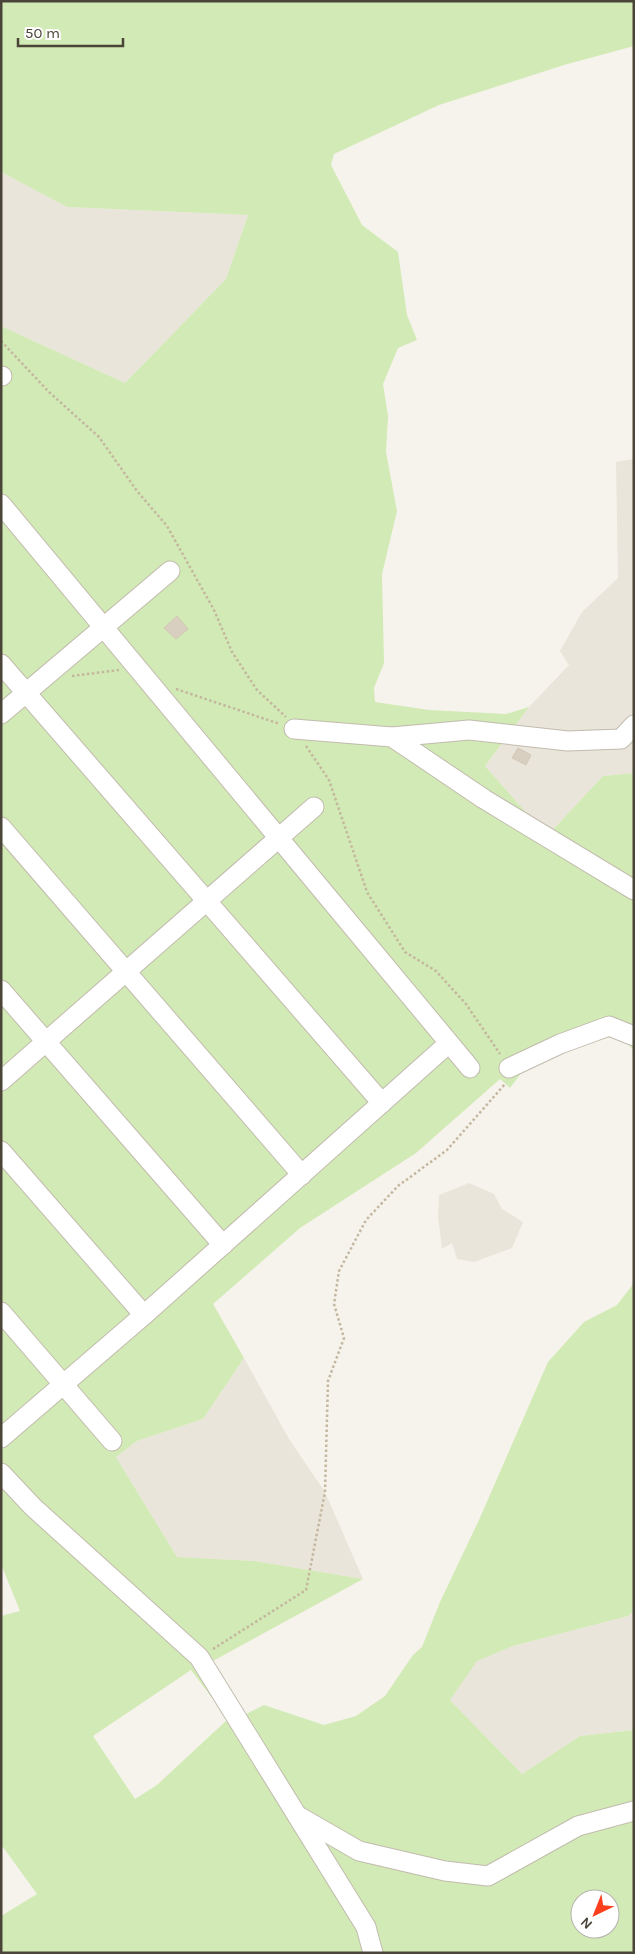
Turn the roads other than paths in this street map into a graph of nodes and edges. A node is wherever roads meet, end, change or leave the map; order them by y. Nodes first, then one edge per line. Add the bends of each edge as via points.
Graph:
1 (1, 504) edge
2 (170, 571) dead end
3 (103, 627) junction
4 (1, 664) edge
5 (26, 692) junction
6 (1, 714) edge
7 (634, 725) edge
8 (294, 729) dead end
9 (392, 738) junction
10 (314, 807) dead end
11 (1, 827) edge
12 (278, 838) junction
13 (634, 890) edge
14 (206, 901) junction
15 (126, 971) junction
16 (1, 990) edge
17 (634, 1036) edge
18 (46, 1042) junction
19 (449, 1043) junction
20 (470, 1068) dead end
21 (510, 1068) dead end
22 (1, 1081) edge
23 (382, 1104) junction
24 (1, 1152) edge
25 (302, 1175) junction
26 (223, 1245) junction
27 (1, 1312) edge
28 (144, 1315) junction
29 (64, 1384) junction
30 (1, 1438) edge
31 (112, 1441) dead end
32 (1, 1473) edge
33 (296, 1815) junction
34 (630, 1816) edge
35 (373, 1953) edge

1 - 3 street
2 - 3 street
3 - 5 street
3 - 12 street
4 - 5 street
5 - 6 street
5 - 14 street
7 - 9 street via 621,739 568,741 470,730
8 - 9 street
9 - 13 street via 484,799
10 - 12 street
11 - 15 street
12 - 14 street
12 - 19 street
14 - 15 street
14 - 23 street
15 - 18 street
15 - 25 street
16 - 18 street
17 - 21 street via 609,1026 560,1044
18 - 22 street
18 - 26 street
19 - 20 street
19 - 23 street
23 - 25 street
24 - 28 street
25 - 26 street
26 - 28 street
27 - 29 street
28 - 29 street
29 - 30 street
29 - 31 street
32 - 33 street via 33,1507 199,1658
33 - 34 street via 359,1851 445,1871 488,1876 578,1826
33 - 35 street via 366,1927

